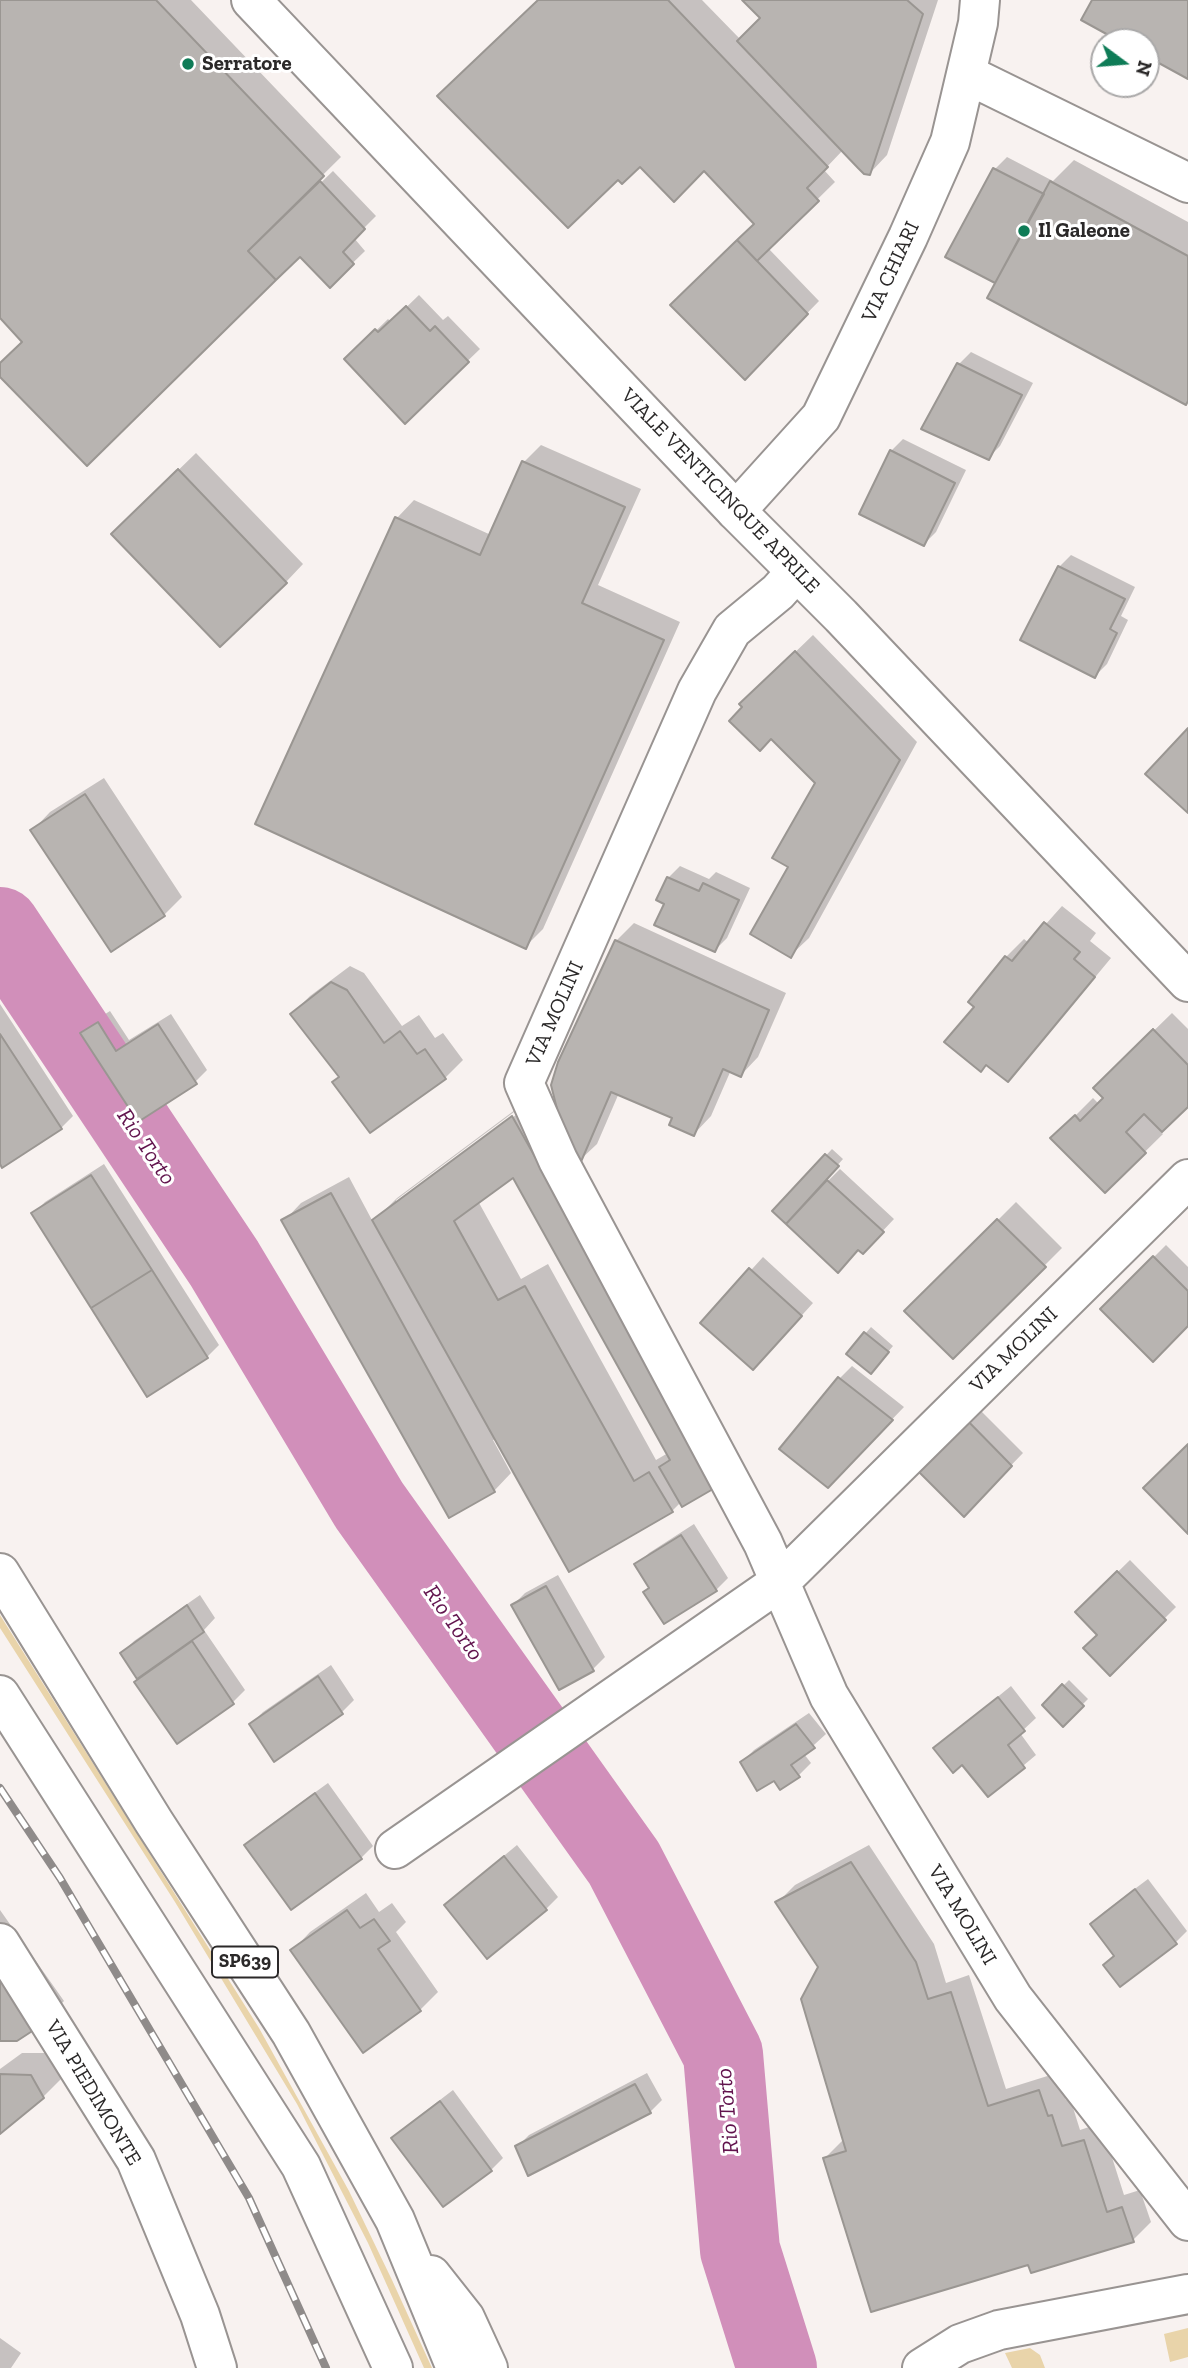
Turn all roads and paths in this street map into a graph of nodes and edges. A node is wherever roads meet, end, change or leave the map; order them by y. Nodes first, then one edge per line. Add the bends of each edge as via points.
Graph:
1 (251, 0) edge
2 (981, 0) edge
3 (965, 74) junction
4 (1188, 183) edge
5 (736, 511) junction
6 (795, 573) junction
7 (1188, 982) edge
8 (1188, 1180) edge
9 (0, 1573) edge
10 (781, 1581) junction
11 (0, 1695) edge
12 (395, 1849) dead end
13 (0, 1943) edge
14 (1188, 2221) edge
15 (404, 2241) junction
16 (1188, 2294) edge
17 (217, 2368) edge
18 (393, 2368) edge
19 (456, 2368) edge
20 (488, 2368) edge
21 (922, 2368) edge

1 - 5 street, VIALE VENTICINQUE APRILE
2 - 3 street, VIA CHIARI
3 - 4 street
3 - 5 street, VIA CHIARI via 950,142 821,417
5 - 6 street, VIALE VENTICINQUE APRILE
6 - 7 street, VIALE VENTICINQUE APRILE
6 - 10 street, VIA MOLINI via 732,630 697,691 524,1083 558,1160
8 - 10 street, VIA MOLINI
9 - 15 street, SP639 via 291,2033
10 - 12 street, VIA MOLINI
10 - 14 street, VIA MOLINI via 829,1696 1013,1997
11 - 18 street, SP639 via 301,2166
13 - 17 street, VIA PIEDIMONTE via 136,2160
15 - 19 street, SP639
15 - 20 street via 465,2318
16 - 21 street via 999,2330 960,2344

